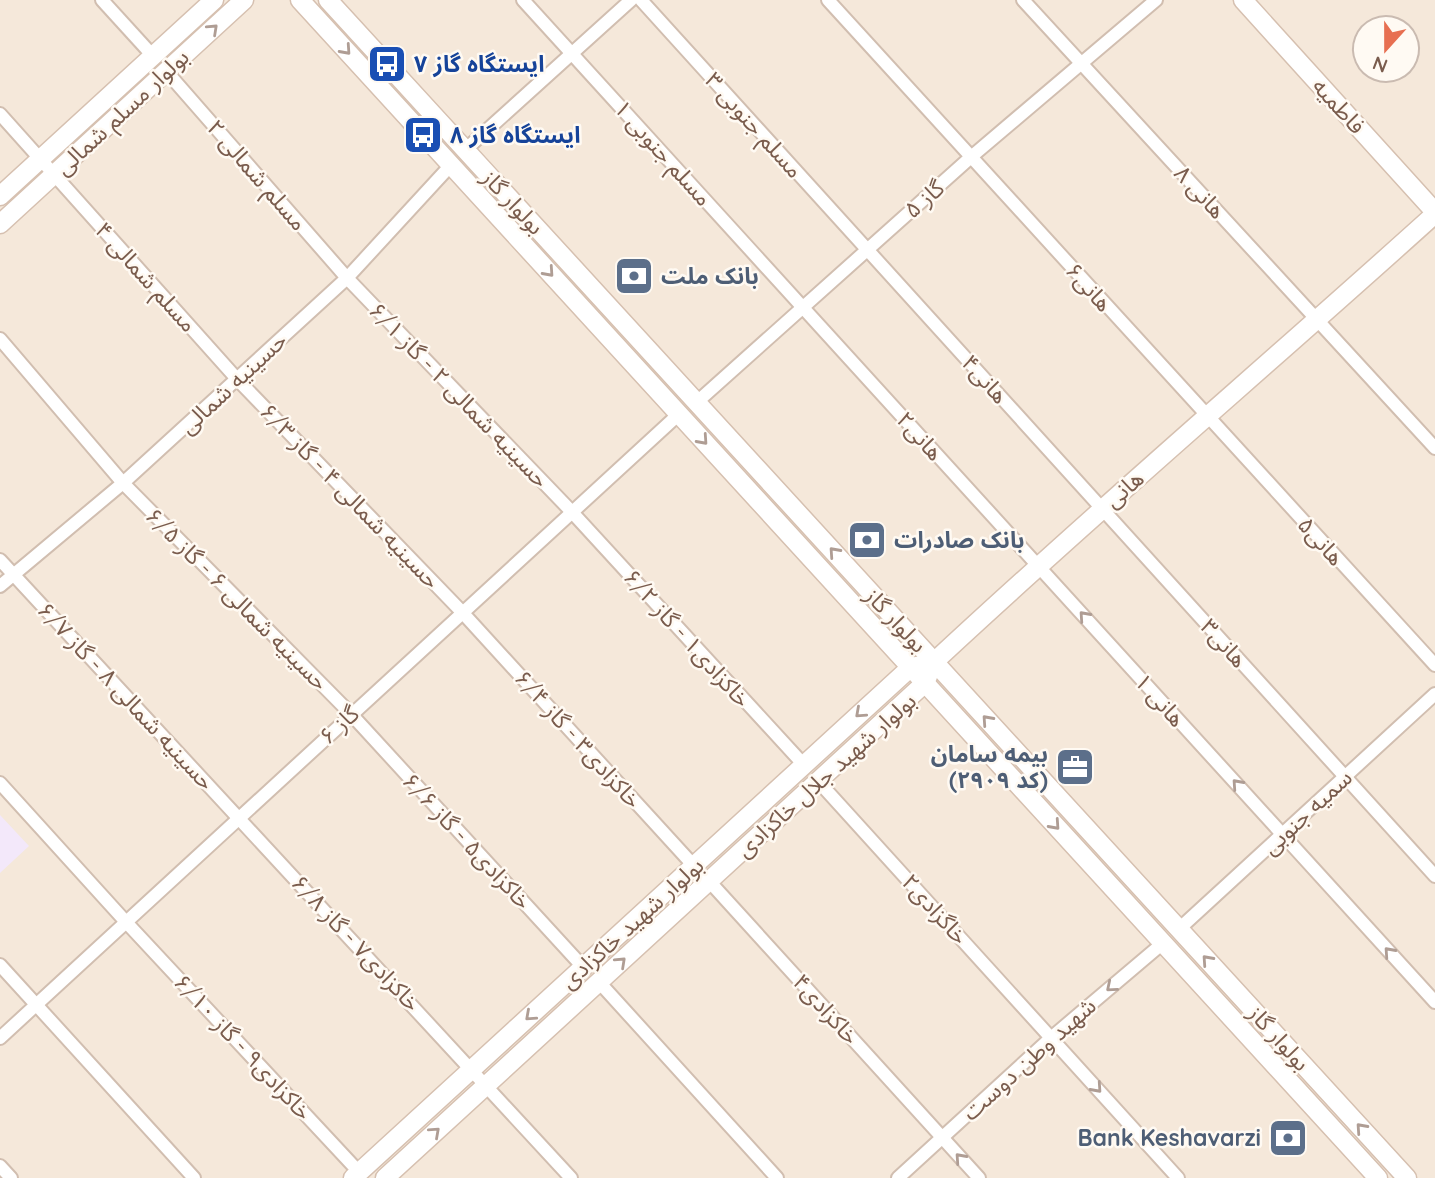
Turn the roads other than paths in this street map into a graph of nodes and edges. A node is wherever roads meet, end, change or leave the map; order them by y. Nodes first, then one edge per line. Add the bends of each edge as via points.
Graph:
1 (102, 0) edge
2 (214, 0) edge
3 (244, 0) edge
4 (300, 0) edge
5 (328, 0) edge
6 (523, 0) edge
7 (631, 0) edge
8 (641, 0) edge
9 (828, 0) edge
10 (1023, 0) edge
11 (1156, 0) edge
12 (1243, 0) edge
13 (572, 53) junction
14 (153, 56) junction
15 (1082, 63) junction
16 (166, 71) junction
17 (0, 114) edge
18 (466, 150) junction
19 (971, 157) junction
20 (41, 159) junction
21 (451, 165) junction
22 (54, 175) junction
23 (0, 196) edge
24 (1435, 213) edge
25 (0, 225) edge
26 (867, 249) junction
27 (347, 278) junction
28 (802, 306) junction
29 (1318, 320) junction
30 (0, 339) edge
31 (237, 379) junction
32 (696, 402) junction
33 (679, 414) junction
34 (1208, 416) junction
35 (1435, 448) edge
36 (123, 484) junction
37 (1102, 509) junction
38 (571, 511) junction
39 (0, 560) edge
40 (1037, 565) junction
41 (13, 575) junction
42 (0, 586) edge
43 (462, 612) junction
44 (934, 662) junction
45 (1435, 666) edge
46 (911, 667) junction
47 (925, 683) junction
48 (1435, 694) edge
49 (351, 714) junction
50 (804, 765) junction
51 (1346, 777) junction
52 (818, 781) junction
53 (0, 783) edge
54 (240, 817) junction
55 (1283, 835) junction
56 (694, 866) junction
57 (1435, 876) edge
58 (709, 881) junction
59 (126, 922) junction
60 (1179, 929) junction
61 (1163, 943) junction
62 (0, 965) edge
63 (583, 967) junction
64 (599, 982) junction
65 (1435, 1002) edge
66 (36, 1005) junction
67 (1052, 1037) junction
68 (0, 1038) edge
69 (472, 1070) junction
70 (486, 1086) junction
71 (942, 1137) junction
72 (0, 1166) edge
73 (356, 1175) edge
74 (11, 1178) edge
75 (194, 1178) edge
76 (385, 1178) edge
77 (571, 1178) edge
78 (777, 1178) edge
79 (898, 1178) edge
80 (979, 1178) edge
81 (1178, 1178) edge
82 (1378, 1178) edge
83 (1407, 1178) edge

1 - 14 street
2 - 14 main road, بولوار مسلم شمالی
16 -> 3 main road, بولوار مسلم شمالی
4 -> 21 main road, بولوار گاز
5 - 18 main road, بولوار گاز
6 - 13 street, ۱ مسلم جنوبی
7 - 13 street
8 - 26 street, مسلم جنوبی ۳
9 - 19 street, هانی۶
10 - 15 street, هانی ۸
11 - 15 street, گاز ۵
12 - 24 main road, فاطمیه
13 - 18 street
13 - 28 street, ۱ مسلم جنوبی
14 - 20 main road, بولوار مسلم شمالی
15 - 19 street, گاز ۵
15 - 29 street, هانی ۸
16 - 22 main road, بولوار مسلم شمالی
16 - 27 street, مسلم شمالی ۲
17 - 20 street, مسلم شمالی ۴
18 - 32 main road, بولوار گاز
19 - 26 street, گاز ۵
19 - 34 street, هانی۶
20 - 22 street, مسلم شمالی ۴
20 - 23 main road, بولوار مسلم شمالی
21 - 27 street, حسینیه شمالی
21 -> 33 main road, بولوار گاز
22 - 25 main road, بولوار مسلم شمالی
22 - 31 street, مسلم شمالی ۴
24 - 29 main road, هانی
26 - 28 street, گاز ۵
26 - 37 street, هانی۴
27 - 31 street, حسینیه شمالی
27 - 38 street, حسینیه شمالی ۲ - گاز ۶/۱
28 - 32 street, گاز ۵
28 - 40 street, هانی۲
29 - 34 main road, هانی
29 - 35 street, هانی ۸
30 - 36 street, حسینیه شمالی ۶ - گاز ۶/۵
31 - 36 street, حسینیه شمالی
31 - 43 street, حسینیه شمالی ۴ - گاز ۶/۳
44 -> 32 main road, بولوار گاز
33 - 38 street, گاز ۶
33 -> 46 main road, بولوار گاز
34 - 37 main road, هانی
34 - 45 street, هانی۵
36 - 41 street, حسینیه شمالی
36 - 49 street, حسینیه شمالی ۶ - گاز ۶/۵
37 - 40 main road, هانی
37 - 51 street, هانی۳
38 - 43 street, گاز ۶
38 - 50 street, خاکزادی۱ - گاز ۶/۲
39 - 41 street, حسینیه شمالی ۸ - گاز ۶/۷
40 - 44 main road, هانی
55 -> 40 street, هانی ۱
41 - 42 street, حسینیه شمالی
41 - 54 street, حسینیه شمالی ۸ - گاز ۶/۷
43 - 49 street, گاز ۶
43 - 56 street, خاکزادی۳ - گاز ۶/۴
44 - 46 main road
44 - 47 main road
60 -> 44 main road, بولوار گاز
46 - 47 main road, بولوار گاز
46 -> 50 main road, بولوار شهید خاکزادی
47 - 52 main road, بولوار شهید جلال خاکزادی
47 -> 61 main road, بولوار گاز
48 - 51 street, سمیه جنوبی
49 - 54 street, گاز ۶
49 - 63 street, خاکزادی۵ - گاز ۶/۶
50 - 56 main road, بولوار شهید خاکزادی
51 - 55 street, سمیه جنوبی
51 - 57 street, هانی۳
52 - 58 main road, بولوار شهید جلال خاکزادی
52 - 67 street, خاگزادی۲
53 - 59 street, خاکزادی۹ - گاز ۶/۱۰
54 - 59 street, گاز ۶
54 - 69 street, خاکزادی۷ - گاز ۶/۸
55 - 60 street, سمیه جنوبی
65 -> 55 street, هانی ۱
56 - 63 main road, بولوار شهید خاکزادی
64 -> 58 main road, بولوار شهید جلال خاکزادی
58 - 71 street, خاکزادی۴
59 - 66 street, گاز ۶
59 - 73 street, خاکزادی۹ - گاز ۶/۱۰
83 -> 60 main road, بولوار گاز
61 -> 67 street, شهید وطن دوست
61 - 82 main road, بولوار گاز
62 - 66 street
63 -> 69 main road, بولوار شهید خاکزادی
64 - 70 main road, بولوار شهید جلال خاکزادی
64 - 78 street
66 - 68 street, گاز ۶
66 - 75 street
67 - 71 street, شهید وطن دوست
67 -> 81 street, خاگزادی۲
69 - 70 street, خاکزادی۷ - گاز ۶/۸
69 - 73 main road, بولوار شهید خاکزادی
76 -> 70 main road, بولوار شهید جلال خاکزادی
70 - 77 street, خاکزادی۷ - گاز ۶/۸
71 - 79 street, شهید وطن دوست
80 -> 71 street, خاکزادی۴
72 - 74 street

